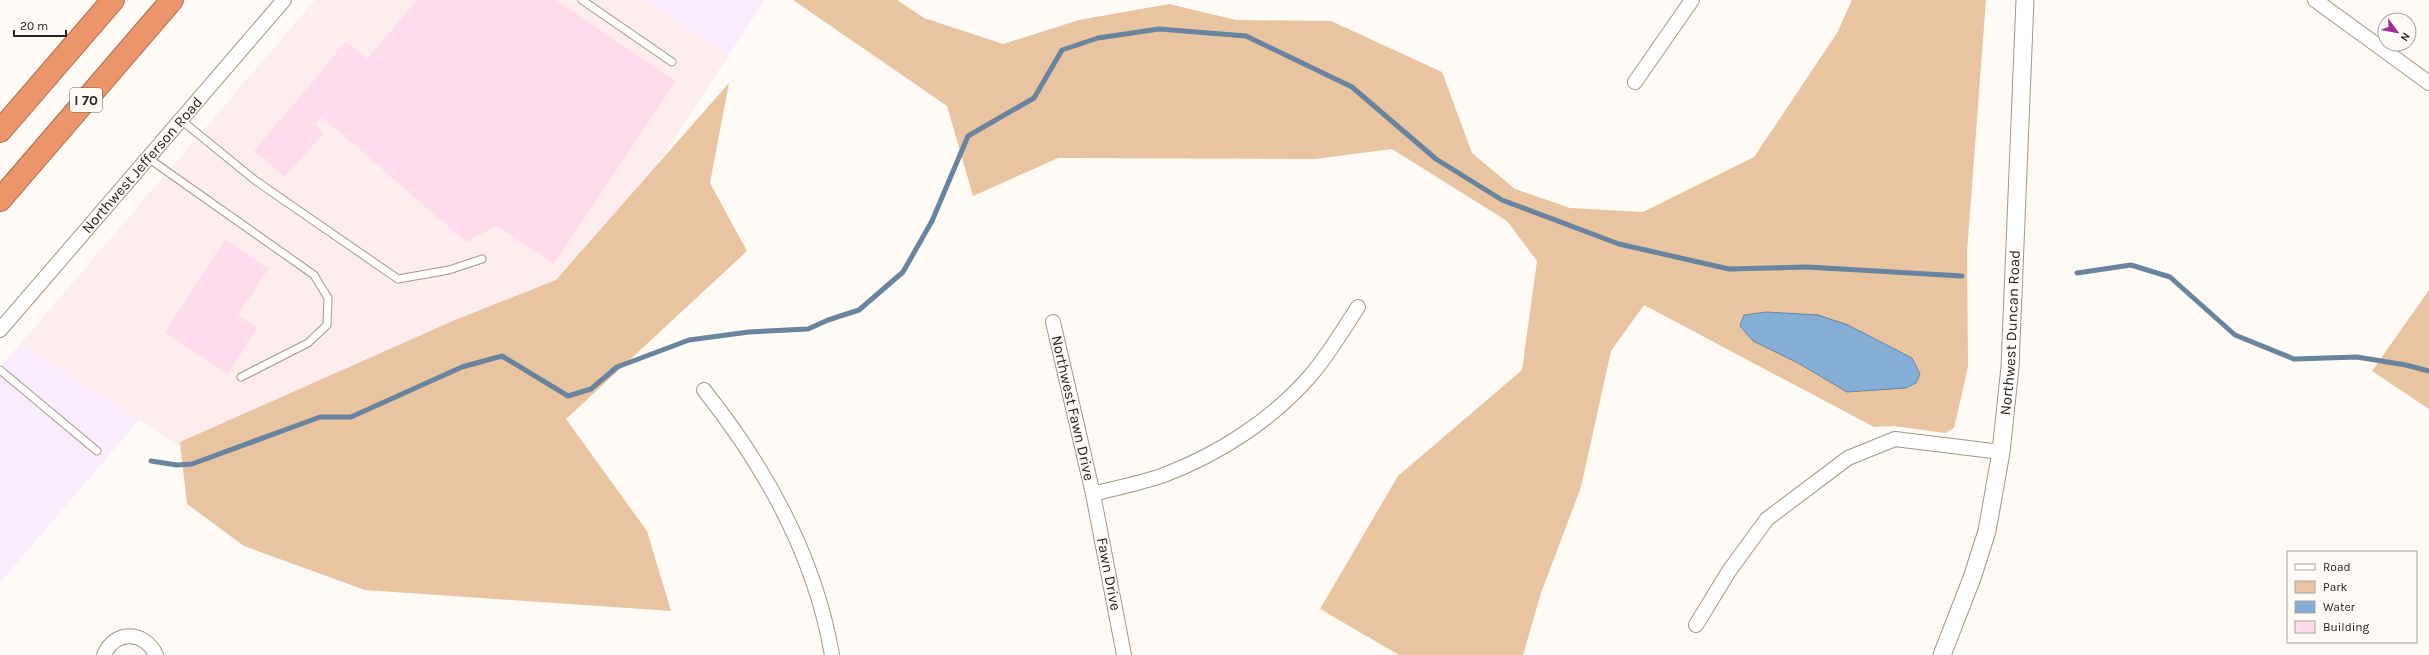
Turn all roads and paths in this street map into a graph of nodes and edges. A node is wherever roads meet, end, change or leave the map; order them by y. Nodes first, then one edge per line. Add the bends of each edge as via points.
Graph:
1 (113, 0) edge
2 (172, 0) edge
3 (284, 0) edge
4 (582, 0) edge
5 (1692, 0) edge
6 (2025, 0) edge
7 (2315, 0) edge
8 (672, 62) dead end
9 (1635, 82) dead end
10 (2429, 83) edge
11 (181, 120) junction
12 (0, 131) edge
13 (148, 158) junction
14 (0, 200) edge
15 (482, 259) dead end
16 (1358, 307) dead end
17 (1053, 322) dead end
18 (0, 330) edge
19 (0, 370) edge
20 (241, 377) dead end
21 (704, 390) dead end
22 (97, 451) dead end
23 (2000, 452) junction
24 (1093, 494) junction
25 (1696, 625) dead end
26 (104, 655) edge
27 (156, 655) edge
28 (832, 655) edge
29 (1124, 655) edge
30 (1942, 655) edge

1 - 12 highway
2 - 14 highway, I 70
3 - 11 street, Northwest Jefferson Road
4 - 8 lane
5 - 9 street
6 - 23 street, Northwest Duncan Road via 2010,367
7 - 10 street
11 - 13 street, Northwest Jefferson Road
11 - 15 lane via 256,181 398,278 449,270
13 - 18 street, Northwest Jefferson Road
13 - 20 lane via 314,275 328,298 327,325 308,343
16 - 24 street via 1311,376 1286,401 1228,444 1162,476
17 - 24 street, Northwest Fawn Drive
19 - 22 lane
21 - 28 street via 751,454 796,537 827,626
23 - 25 street via 1895,439 1848,458 1767,519 1729,571
23 - 30 street, Northwest Duncan Road via 1987,531
24 - 29 street, Fawn Drive
26 - 27 street via 113,642 129,635 146,640

